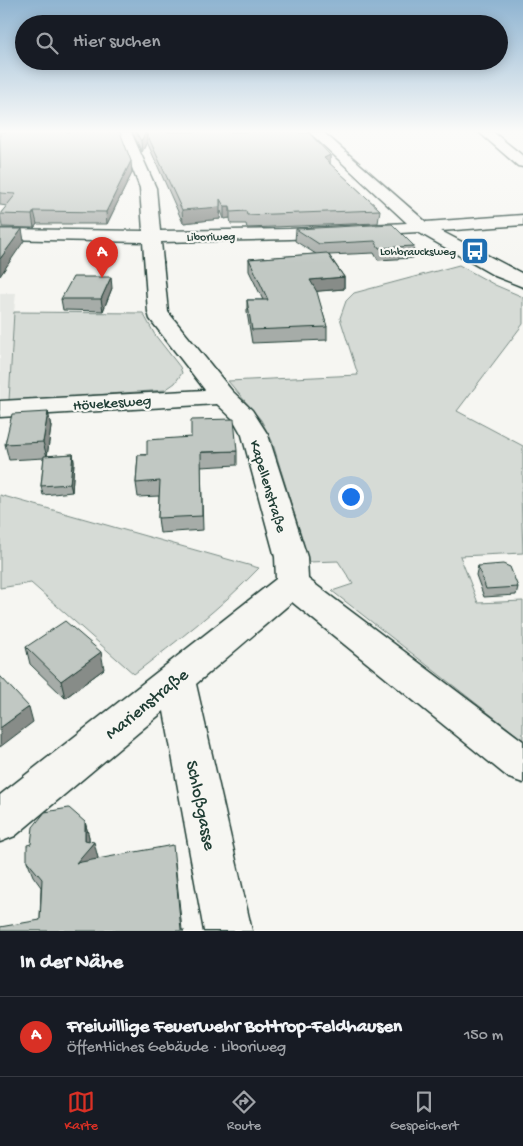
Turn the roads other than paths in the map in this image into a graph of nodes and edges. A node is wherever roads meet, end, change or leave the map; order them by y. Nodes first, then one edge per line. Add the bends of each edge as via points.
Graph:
1 (143, 175) edge
2 (364, 175) edge
3 (523, 220) edge
4 (423, 228) junction
5 (0, 234) edge
6 (152, 237) junction
7 (523, 281) edge
8 (223, 396) junction
9 (0, 409) edge
10 (292, 584) junction
11 (176, 679) junction
12 (523, 765) edge
13 (0, 821) edge
14 (228, 931) edge

1 - 6 street, Kapellenstraße via 148,188
2 - 4 street
3 - 4 street
4 - 6 street, Liboriweg
4 - 7 street
5 - 6 street, Liboriweg
6 - 8 street, Kapellenstraße via 161,319
8 - 9 street, Hövekesweg
8 - 10 street, Kapellenstraße via 242,415 255,435 290,557
10 - 11 street, Marienstraße
10 - 12 street
11 - 13 street, Marienstraße
11 - 14 street, Schloßgasse

